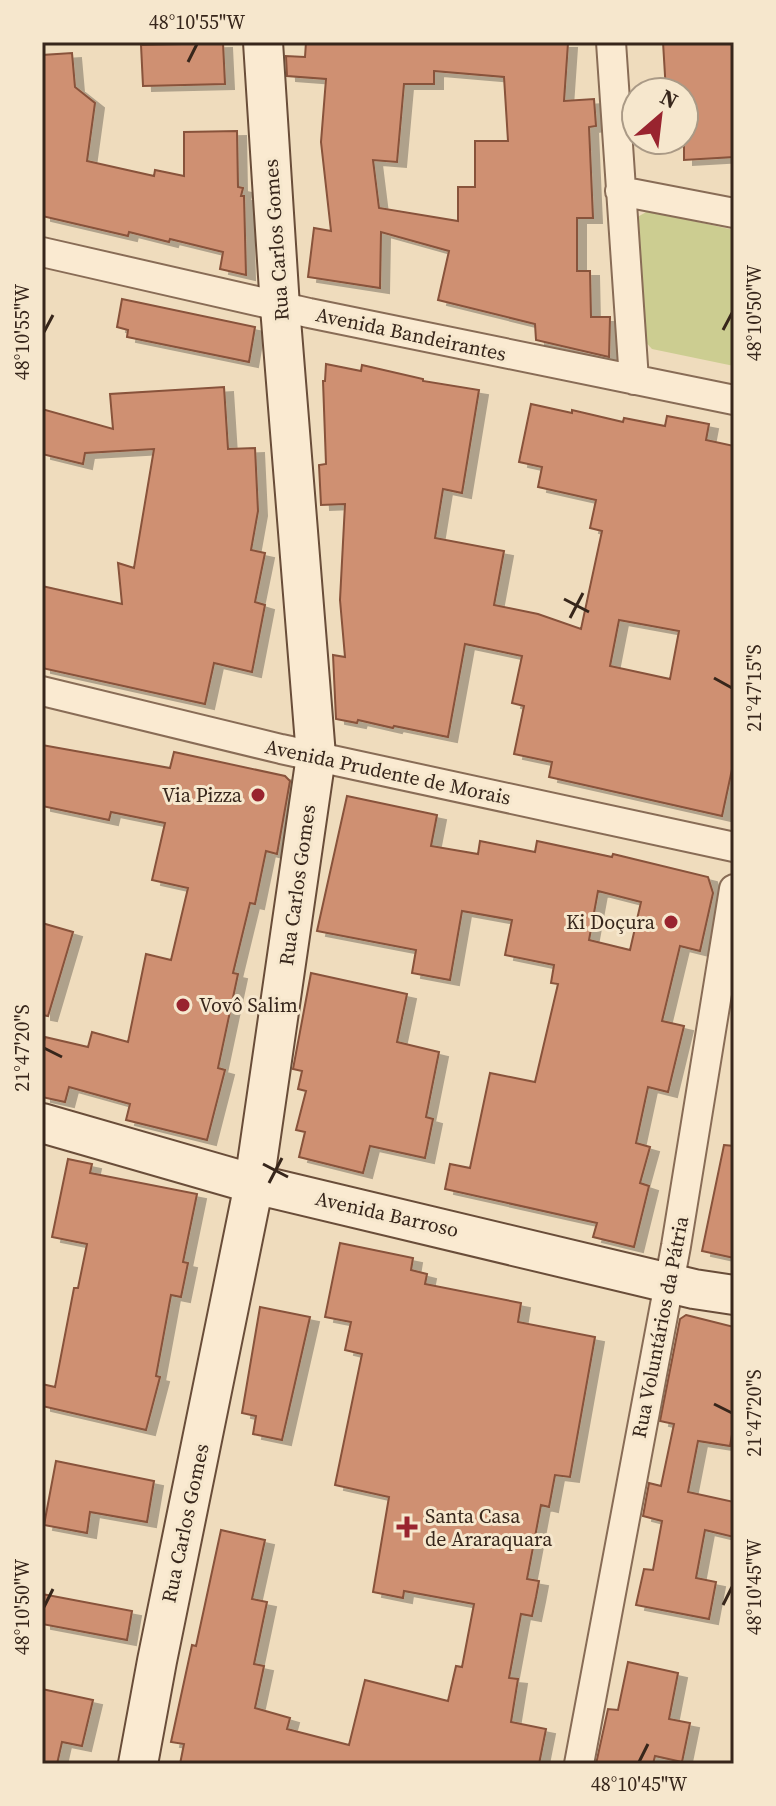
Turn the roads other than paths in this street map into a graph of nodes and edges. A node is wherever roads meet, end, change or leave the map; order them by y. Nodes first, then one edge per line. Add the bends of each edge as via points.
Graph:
1 (263, 42) edge
2 (611, 42) edge
3 (620, 191) junction
4 (734, 213) edge
5 (42, 252) edge
6 (280, 307) junction
7 (634, 380) junction
8 (734, 400) edge
9 (42, 691) edge
10 (316, 756) junction
11 (734, 847) edge
12 (734, 889) edge
13 (42, 1123) edge
14 (254, 1184) junction
15 (669, 1282) junction
16 (734, 1295) edge
17 (138, 1764) edge
18 (579, 1764) edge

1 - 6 street, Rua Carlos Gomes
2 - 3 street
3 - 4 street
3 - 7 street
5 - 6 street, Avenida Bandeirantes
6 - 7 street, Avenida Bandeirantes
6 - 10 street, Rua Carlos Gomes
7 - 8 street, Avenida Bandeirantes
9 - 10 street, Avenida Prudente de Morais
10 - 11 street, Avenida Prudente de Morais
10 - 14 street, Rua Carlos Gomes
12 - 15 street, Rua Voluntários da Pátria
13 - 14 street, Avenida Barroso
14 - 15 street, Avenida Barroso
14 - 17 street, Rua Carlos Gomes
15 - 16 street, Avenida Barroso
15 - 18 street, Rua Voluntários da Pátria

